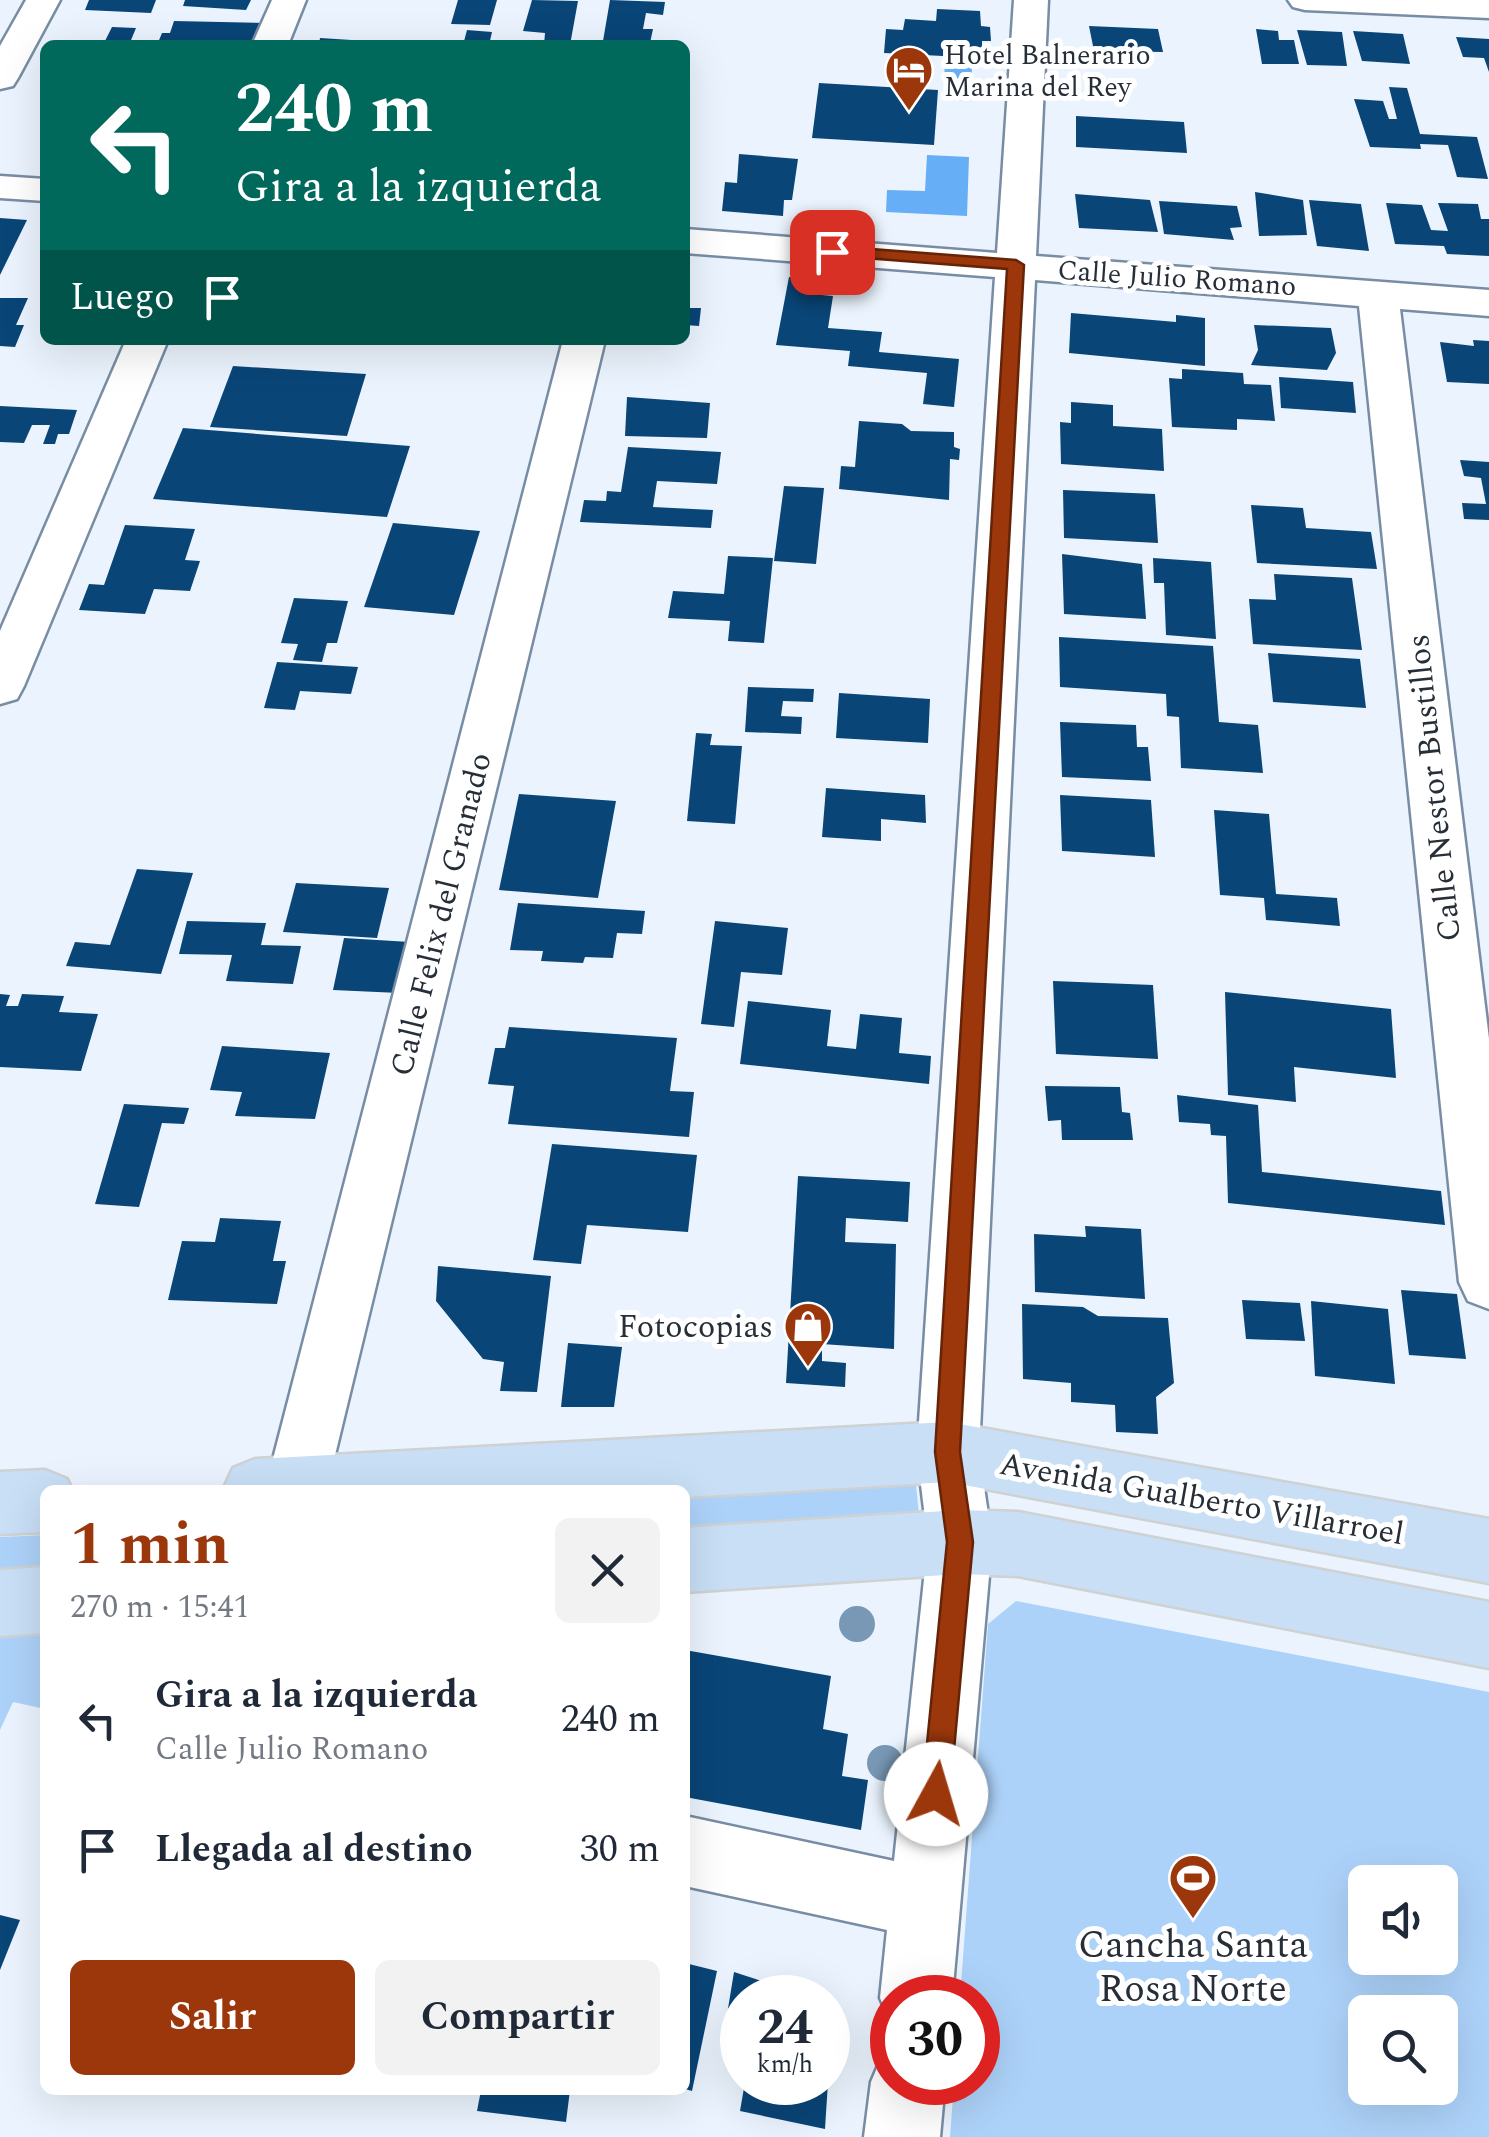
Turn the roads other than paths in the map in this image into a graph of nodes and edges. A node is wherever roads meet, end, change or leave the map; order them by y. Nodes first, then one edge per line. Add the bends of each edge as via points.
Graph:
1 (43, 0) edge
2 (289, 0) edge
3 (1031, 0) edge
4 (1305, 0) edge
5 (1489, 8) edge
6 (272, 40) edge
7 (0, 78) edge
8 (0, 187) edge
9 (40, 190) edge
10 (690, 241) edge
11 (1016, 265) junction
12 (1378, 293) junction
13 (1489, 303) edge
14 (145, 345) edge
15 (583, 345) edge
16 (0, 686) edge
17 (1489, 1282) edge
18 (948, 1452) junction
19 (276, 1485) edge
20 (348, 1485) edge
21 (40, 1500) edge
22 (0, 1503) edge
23 (960, 1542) junction
24 (1489, 1550) edge
25 (690, 1560) edge
26 (40, 1600) edge
27 (0, 1604) edge
28 (1489, 1635) edge
29 (690, 1852) edge
30 (925, 1903) junction
31 (918, 1975) edge
32 (905, 2105) edge
33 (902, 2137) edge

1 - 7 street
2 - 6 street
3 - 11 street
4 - 5 street
8 - 9 street
10 - 11 street, Calle Julio Romano
11 - 12 street, Calle Julio Romano
11 - 18 street
12 - 13 street, Calle Julio Romano
12 - 17 street, Calle Nestor Bustillos
14 - 16 street
15 - 19 street, Calle Felix del Granado
18 - 20 main road, Avenida Gualberto Villarroel
18 - 23 street
18 - 24 main road, Avenida Gualberto Villarroel
21 - 22 main road
23 - 25 main road
23 - 28 main road via 1018,1544
23 - 30 street
26 - 27 main road
29 - 30 street
30 - 31 street
32 - 33 street

